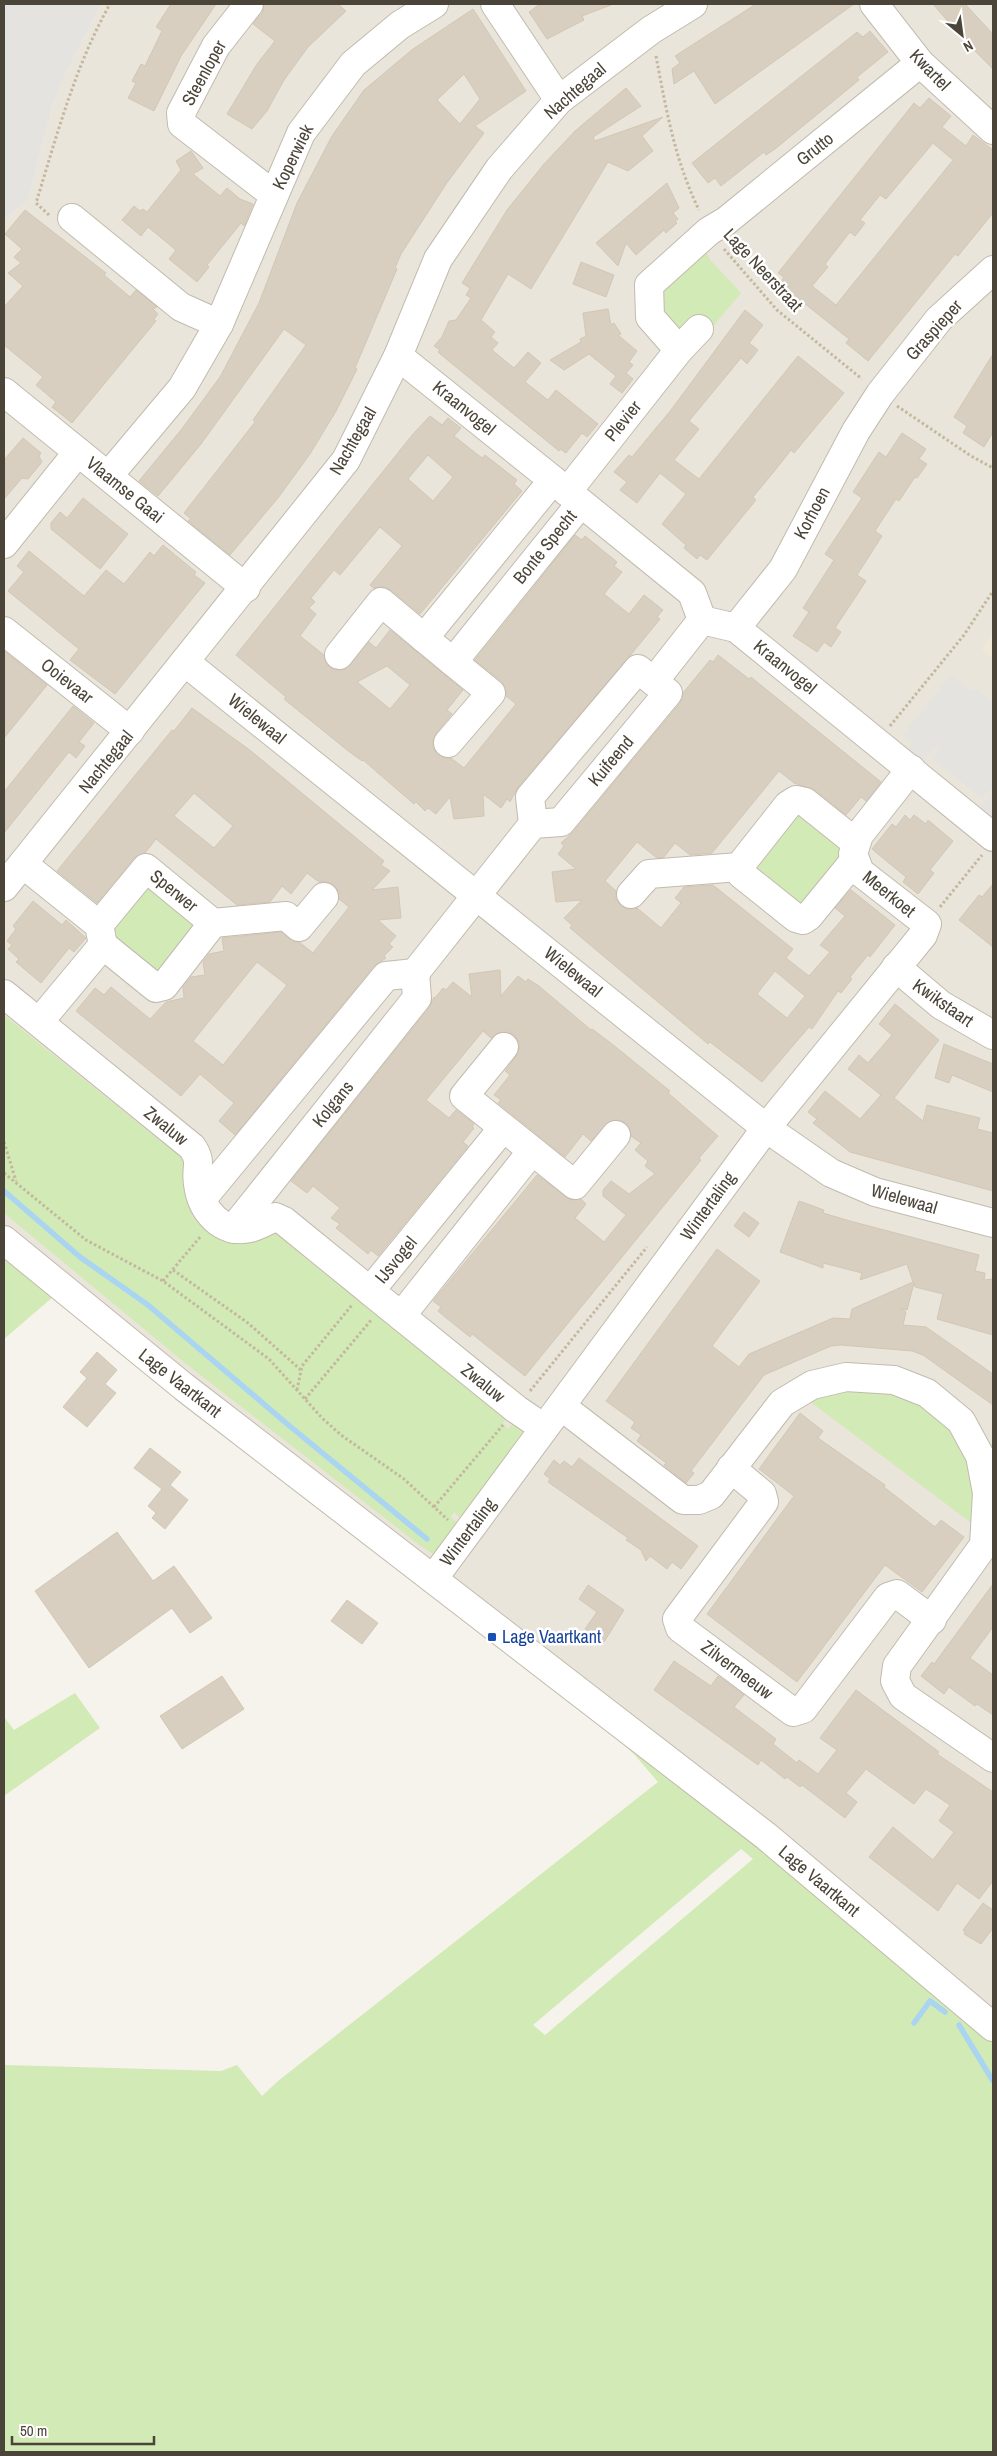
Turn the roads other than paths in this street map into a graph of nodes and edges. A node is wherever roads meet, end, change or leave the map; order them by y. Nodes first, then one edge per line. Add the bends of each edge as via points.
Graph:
1 (249, 4) edge
2 (434, 4) edge
3 (495, 4) edge
4 (693, 4) edge
5 (874, 4) edge
6 (920, 63) junction
7 (559, 100) junction
8 (993, 130) edge
9 (274, 195) junction
10 (72, 218) road end
11 (993, 270) edge
12 (219, 324) junction
13 (699, 329) dead end
14 (680, 350) junction
15 (398, 356) junction
16 (4, 392) edge
17 (880, 394) joint
18 (78, 452) junction
19 (109, 475) junction
20 (567, 492) junction
21 (4, 544) edge
22 (246, 588) junction
23 (702, 620) junction
24 (736, 628) junction
25 (4, 631) edge
26 (424, 638) junction
27 (339, 655) dead end
28 (185, 662) junction
29 (453, 662) junction
30 (654, 681) junction
31 (130, 731) junction
32 (448, 743) dead end
33 (909, 764) junction
34 (533, 824) junction
35 (985, 832) edge
36 (854, 851) junction
37 (23, 864) junction
38 (739, 867) junction
39 (4, 887) edge
40 (476, 894) junction
41 (631, 894) dead end
42 (324, 897) dead end
43 (213, 923) junction
44 (927, 924) joint
45 (101, 935) junction
46 (896, 967) junction
47 (415, 973) junction
48 (4, 994) edge
49 (39, 1022) junction
50 (990, 1029) edge
51 (504, 1047) dead end
52 (503, 1128) junction
53 (766, 1128) junction
54 (616, 1135) dead end
55 (532, 1151) junction
56 (216, 1216) junction
57 (993, 1223) edge
58 (4, 1240) edge
59 (381, 1300) junction
60 (561, 1406) junction
61 (544, 1428) junction
62 (731, 1468) junction
63 (988, 1547) edge
64 (433, 1579) junction
65 (932, 1620) junction
66 (993, 1758) edge
67 (993, 2027) edge

1 - 9 street, Steenloper via 216,46 181,113 182,124
2 - 9 street, Koperwiek via 400,25 353,64 301,133
3 - 7 street
4 - 7 street, Nachtegaal via 650,30
5 - 6 street, Kwartel
6 - 8 street, Kwartel
6 - 14 street, Grutto via 726,221 709,231 649,285 650,317
7 - 15 street, Nachtegaal via 499,169 438,259
9 - 12 street, Koperwiek
10 - 12 street via 181,307
11 - 17 street, Graspieper via 939,319
12 - 19 street, Koperwiek via 182,388
13 - 14 street, Plevier
14 - 20 street, Plevier
15 - 20 street, Kraanvogel
15 - 22 street, Nachtegaal via 346,460
16 - 18 street, Vlaamse Gaai
17 - 24 street, Korhoen via 856,431 782,569
18 - 19 street, Vlaamse Gaai
18 - 21 street
19 - 22 street, Vlaamse Gaai
20 - 23 street, Kraanvogel via 692,593
20 - 26 street, Bonte Specht
20 - 29 street, Bonte Specht
22 - 28 street, Nachtegaal
23 - 24 street, Kraanvogel
23 - 30 street
24 - 33 street, Kraanvogel
25 - 31 street, Ooievaar
26 - 27 street via 381,602
26 - 29 street
28 - 31 street, Nachtegaal
28 - 40 street, Wielewaal
29 - 32 street via 491,693
30 - 34 street, Kuifeend via 668,693 562,822
30 - 34 street via 638,669 530,797
31 - 37 street, Nachtegaal
33 - 35 street, Kraanvogel
33 - 36 street, Meerkoet
34 - 40 street
36 - 38 street, Meerkoet via 804,802 796,800 788,805
36 - 38 street, Meerkoet via 803,920 796,918 741,874
36 - 44 street, Meerkoet via 860,872
37 - 39 street, Nachtegaal
37 - 45 street, Sperwer
38 - 41 street via 649,874
40 - 47 street
40 - 53 street, Wielewaal
42 - 43 street, Sperwer via 299,927 286,916
43 - 45 street, Sperwer via 164,986 156,988
43 - 45 street, Sperwer via 146,868
44 - 46 street, Wintertaling
45 - 49 street, Sperwer
46 - 50 street, Kwikstaart via 941,1005
46 - 53 street, Wintertaling
47 - 56 street, Kolgans via 417,998
47 - 56 street via 386,976
48 - 49 street, Zwaluw
49 - 56 street, Zwaluw via 192,1147 199,1157 198,1184
51 - 52 street via 464,1096
52 - 55 street
52 - 59 street, IJsvogel
53 - 57 street, Wielewaal via 830,1173 875,1192
53 - 60 street, Wintertaling
54 - 55 street via 575,1185
55 - 59 street
56 - 59 street, Zwaluw via 249,1228 275,1218 284,1221
58 - 64 street, Lage Vaartkant via 184,1387
59 - 61 street, Zwaluw via 516,1410
60 - 61 street, Wintertaling
60 - 62 street via 682,1500 699,1500 711,1495
61 - 64 street, Wintertaling
62 - 63 street via 782,1404 812,1385 846,1377 894,1380 927,1393 961,1421 980,1456 987,1493
62 - 65 street, Zilvermeeuw via 762,1494 764,1502 677,1619 680,1628 793,1712 803,1709 888,1597 897,1594
63 - 65 street
64 - 67 street, Lage Vaartkant via 766,1836
65 - 66 street via 897,1666 895,1681 903,1696

